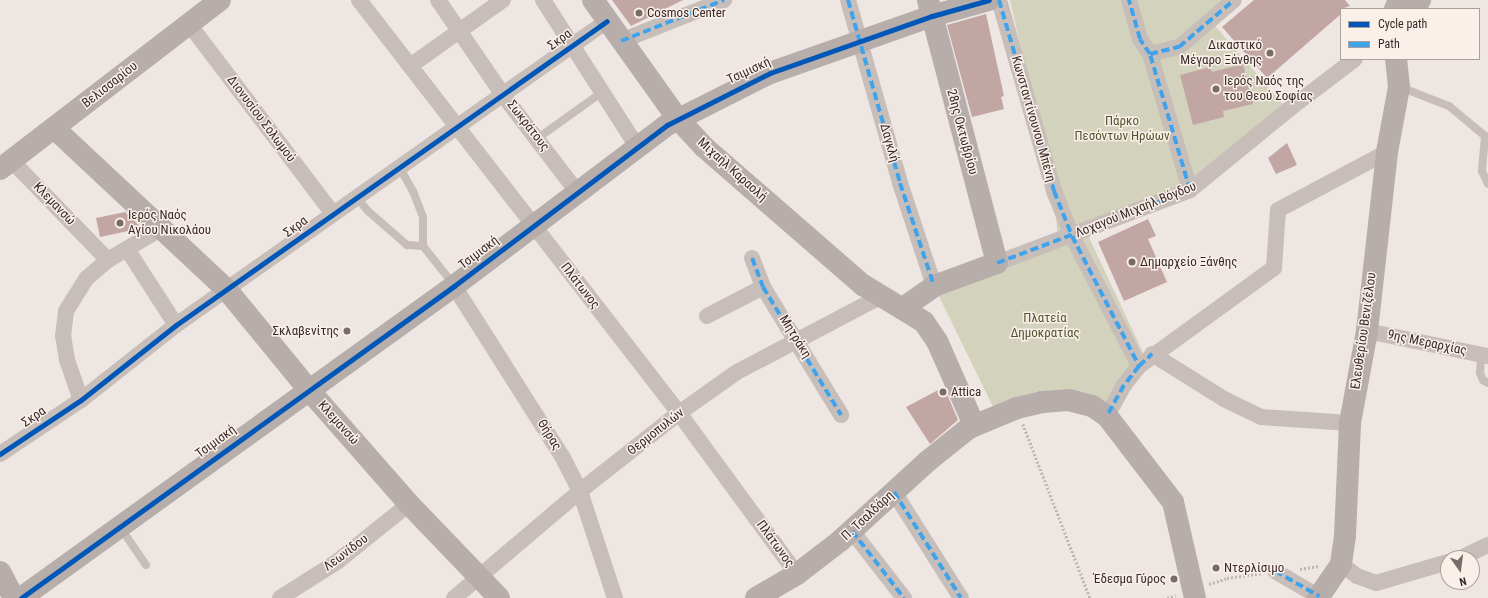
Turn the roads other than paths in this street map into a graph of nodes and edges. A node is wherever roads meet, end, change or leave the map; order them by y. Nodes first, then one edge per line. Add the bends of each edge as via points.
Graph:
1 (220, 0) edge
2 (358, 0) edge
3 (438, 0) edge
4 (503, 0) edge
5 (543, 0) edge
6 (593, 0) edge
7 (724, 0) edge
8 (848, 0) edge
9 (988, 0) edge
10 (999, 0) edge
11 (1129, 0) edge
12 (1234, 0) edge
13 (930, 8) edge
14 (607, 20) junction
15 (189, 24) junction
16 (460, 32) junction
17 (621, 41) junction
18 (859, 41) junction
19 (571, 45) junction
20 (1150, 54) junction
21 (1354, 60) edge
22 (1396, 60) edge
23 (410, 66) junction
24 (1399, 86) junction
25 (602, 92) junction
26 (503, 95) junction
27 (678, 119) junction
28 (54, 128) junction
29 (456, 129) junction
30 (538, 138) junction
31 (638, 148) junction
32 (1387, 152) junction
33 (4, 159) edge
34 (400, 168) junction
35 (1488, 184) edge
36 (1190, 190) junction
37 (578, 193) junction
38 (356, 198) junction
39 (334, 214) junction
40 (534, 226) junction
41 (162, 228) junction
42 (1072, 236) junction
43 (423, 246) junction
44 (128, 249) junction
45 (752, 258) dead end
46 (108, 260) junction
47 (997, 263) junction
48 (454, 286) junction
49 (763, 286) junction
50 (934, 286) junction
51 (227, 290) junction
52 (880, 297) junction
53 (903, 308) junction
54 (707, 316) dead end
55 (176, 325) junction
56 (1367, 331) junction
57 (798, 341) junction
58 (1152, 354) junction
59 (1484, 355) edge
60 (1139, 366) junction
61 (1488, 383) edge
62 (308, 389) junction
63 (80, 400) junction
64 (679, 413) junction
65 (841, 415) dead end
66 (1107, 416) junction
67 (1350, 423) junction
68 (974, 425) junction
69 (0, 454) edge
70 (580, 492) junction
71 (894, 492) junction
72 (409, 504) junction
73 (120, 526) junction
74 (852, 531) junction
75 (1488, 545) edge
76 (1478, 550) edge
77 (1341, 564) junction
78 (1440, 564) edge
79 (146, 565) dead end
80 (0, 572) edge
81 (1275, 572) road end
82 (797, 574) junction
83 (479, 578) junction
84 (1193, 594) edge
85 (1319, 597) edge
86 (14, 598) edge
87 (21, 598) edge
88 (280, 598) edge
89 (454, 598) edge
90 (499, 598) edge
91 (615, 598) edge
92 (756, 598) edge
93 (904, 598) edge
94 (961, 598) edge

1 - 15 street, Βελισσαρίου
2 - 23 street, Πλάτωνος
3 - 16 street, Σωκράτους
4 - 16 street
5 - 19 street
6 - 14 street, Μιχαήλ Καραολή
7 - 17 street
8 - 18 street, Δαγκλή
9 - 13 street, Τσιμισκή
10 - 42 street, Κωνσταντίνουνου Μπένη via 1054,191
11 - 20 street via 1140,39
12 - 20 street via 1179,46
13 - 18 street, Τσιμισκή
13 - 47 street, 28ης Οκτωβρίου
14 - 17 street, Μιχαήλ Καραολή
14 - 19 street, Σκρα
15 - 28 street, Βελισσαρίου
15 - 39 street, Διονυσίου Σολωμού
16 - 23 street
16 - 26 street, Σωκράτους
17 - 27 street, Μιχαήλ Καραολή
18 - 27 street, Τσιμισκή via 770,73
18 - 50 street, Δαγκλή via 900,183
19 - 25 street
19 - 26 street, Σκρα
20 - 36 street
21 - 36 street, Λοχαγού Μιχαήλ Βόγδου
22 - 24 street, Ελευθερίου Βενιζέλου
23 - 29 street, Πλάτωνος
24 - 32 street, Ελευθερίου Βενιζέλου
24 - 35 lane via 1449,106 1485,136 1482,172
25 - 30 lane
25 - 31 street
26 - 29 street, Σκρα
26 - 30 street, Σωκράτους
27 - 31 street, Τσιμισκή
27 - 52 street, Μιχαήλ Καραολή via 727,167 847,273
28 - 33 street, Βελισσαρίου
28 - 41 street, Κλεμανσώ
29 - 34 street, Σκρα
29 - 40 street, Πλάτωνος
30 - 37 street, Σωκράτους
31 - 37 street, Τσιμισκή
32 - 56 street, Ελευθερίου Βενιζέλου
32 - 58 street via 1278,210 1274,268
33 - 46 street, Κλεμανσώ
34 - 38 street, Σκρα
34 - 43 lane via 423,217
36 - 42 street, Λοχαγού Μιχαήλ Βόγδου
37 - 40 street, Τσιμισκή
38 - 39 street, Σκρα
38 - 43 lane via 407,245
39 - 51 street, Σκρα
40 - 48 street, Τσιμισκή
40 - 64 street, Πλάτωνος
41 - 44 street
41 - 51 street, Κλεμανσώ
42 - 47 street, Λοχαγού Μιχαήλ Βόγδου
42 - 60 street, Κωνσταντίνουνου Μπένη
43 - 48 lane
44 - 46 street
44 - 55 street
45 - 49 street, Μητράκη
46 - 63 street via 87,278 66,311 63,336 67,360
47 - 50 street
48 - 62 street, Τσιμισκή
48 - 70 street, Θήρας via 562,456
49 - 54 street
49 - 57 street, Μητράκη
50 - 53 street
51 - 55 street, Σκρα
51 - 62 street, Κλεμανσώ
52 - 53 street, Μιχαήλ Καραολή
52 - 57 street, Θερμοπυλών
53 - 68 street, Μιχαήλ Καραολή via 930,328
55 - 63 street, Σκρα
56 - 59 street, 9ης Μεραρχίας
56 - 67 street, Ελευθερίου Βενιζέλου
57 - 64 street, Θερμοπυλών via 736,372
57 - 65 street, Μητράκη
58 - 60 street
58 - 67 street via 1224,399 1261,417
59 - 61 lane via 1480,373 1483,380
60 - 66 street via 1124,385
62 - 72 street, Κλεμανσώ
62 - 73 street, Τσιμισκή
63 - 69 street, Σκρα
64 - 70 street, Θερμοπυλών
64 - 82 street, Πλάτωνος
66 - 68 street, Π. Τσαλδάρη via 1092,406 1069,400 1042,402 1017,408
66 - 84 street via 1173,502
67 - 77 street, Ελευθερίου Βενιζέλου via 1345,535
68 - 71 street, Π. Τσαλδάρη
70 - 83 street, Θερμοπυλών
70 - 91 street, Θήρας
71 - 74 street, Π. Τσαλδάρη
71 - 94 street
72 - 83 street, Κλεμανσώ
72 - 88 street, Λεωνίδου via 338,561
73 - 79 lane
73 - 87 street, Τσιμισκή
74 - 82 street, Π. Τσαλδάρη
74 - 93 street
75 - 76 street
77 - 78 street via 1357,576 1376,583
77 - 85 street, Ελευθερίου Βενιζέλου
80 - 86 street
81 - 85 street
82 - 92 street, Π. Τσαλδάρη
83 - 89 street, Θερμοπυλών
83 - 90 street, Κλεμανσώ

